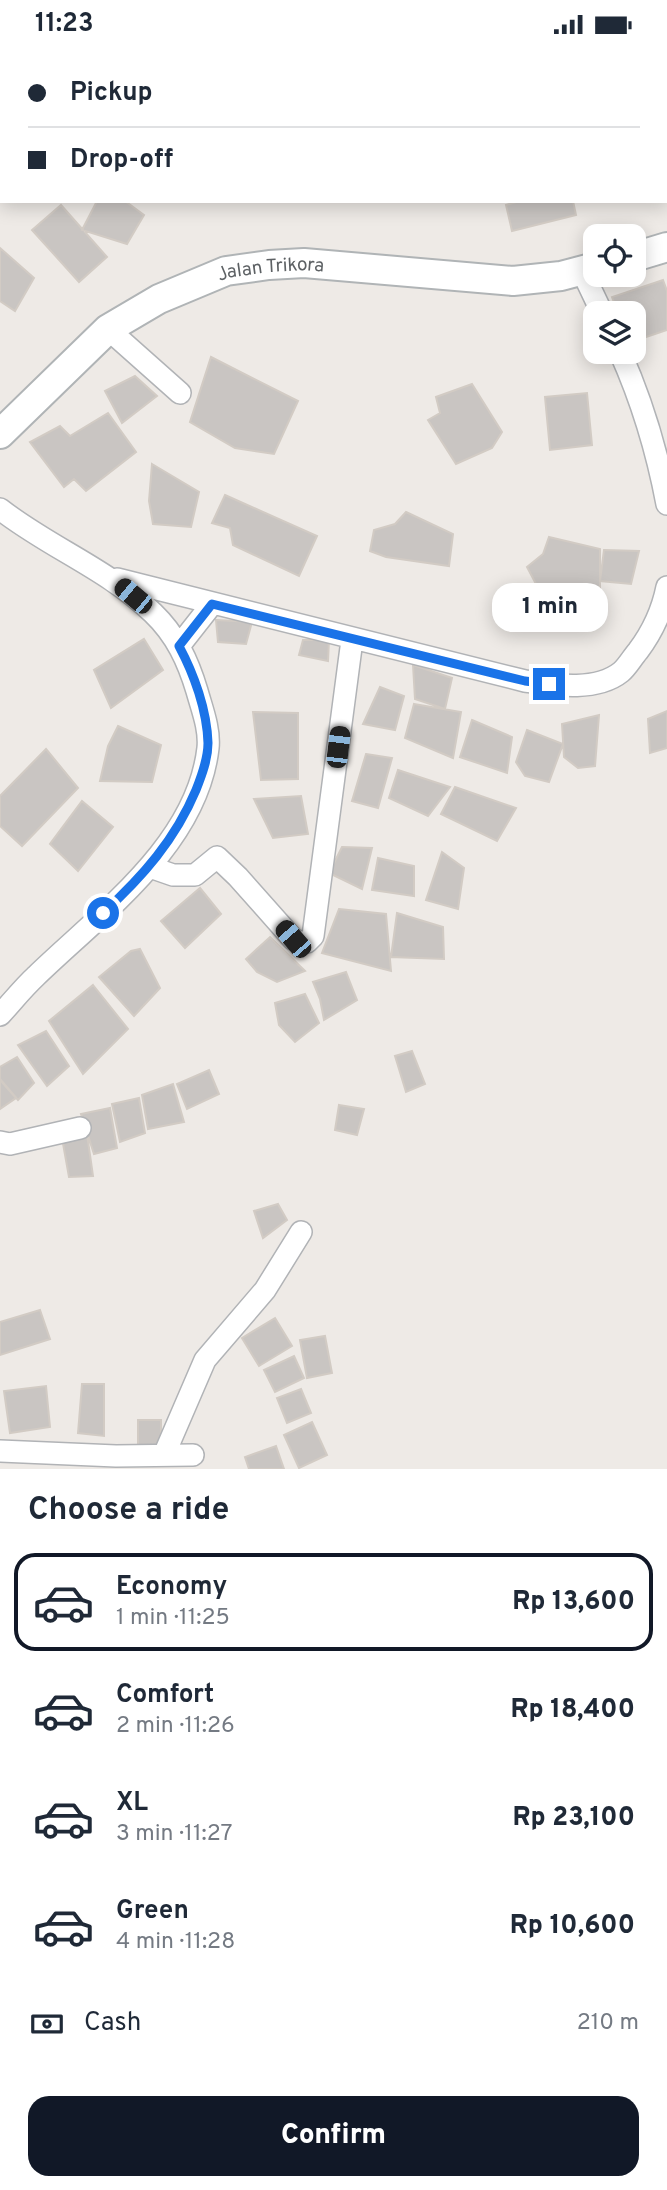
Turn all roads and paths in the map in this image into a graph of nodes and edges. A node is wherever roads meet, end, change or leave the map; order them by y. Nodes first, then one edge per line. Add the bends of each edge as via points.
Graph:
1 (667, 247) edge
2 (646, 253) edge
3 (583, 270) edge
4 (108, 329) junction
5 (626, 364) edge
6 (180, 393) dead end
7 (0, 434) edge
8 (667, 504) edge
9 (0, 509) edge
10 (112, 578) junction
11 (667, 587) edge
12 (212, 604) junction
13 (352, 640) junction
14 (179, 646) junction
15 (150, 867) junction
16 (4, 1001) edge
17 (80, 1128) dead end
18 (0, 1142) edge
19 (301, 1232) dead end
20 (0, 1451) edge
21 (164, 1455) junction
22 (193, 1455) dead end
23 (116, 1463) edge

1 - 2 street
3 - 4 street, Jalan Trikora via 513,281 304,263 269,265 226,271 196,282
4 - 6 street
4 - 7 street, Jalan Trikora
5 - 8 street via 658,454
9 - 10 street
10 - 12 street
10 - 14 street via 154,614
11 - 13 street via 651,634 621,672 583,685 525,681
12 - 13 street
12 - 14 street
13 - 15 street via 313,936 301,943 293,939 217,857 195,875 173,875
14 - 15 street via 205,718 208,745 190,804
15 - 16 street
17 - 18 street via 10,1144
19 - 21 street via 265,1290 205,1360
20 - 23 street
21 - 22 street
21 - 23 street

